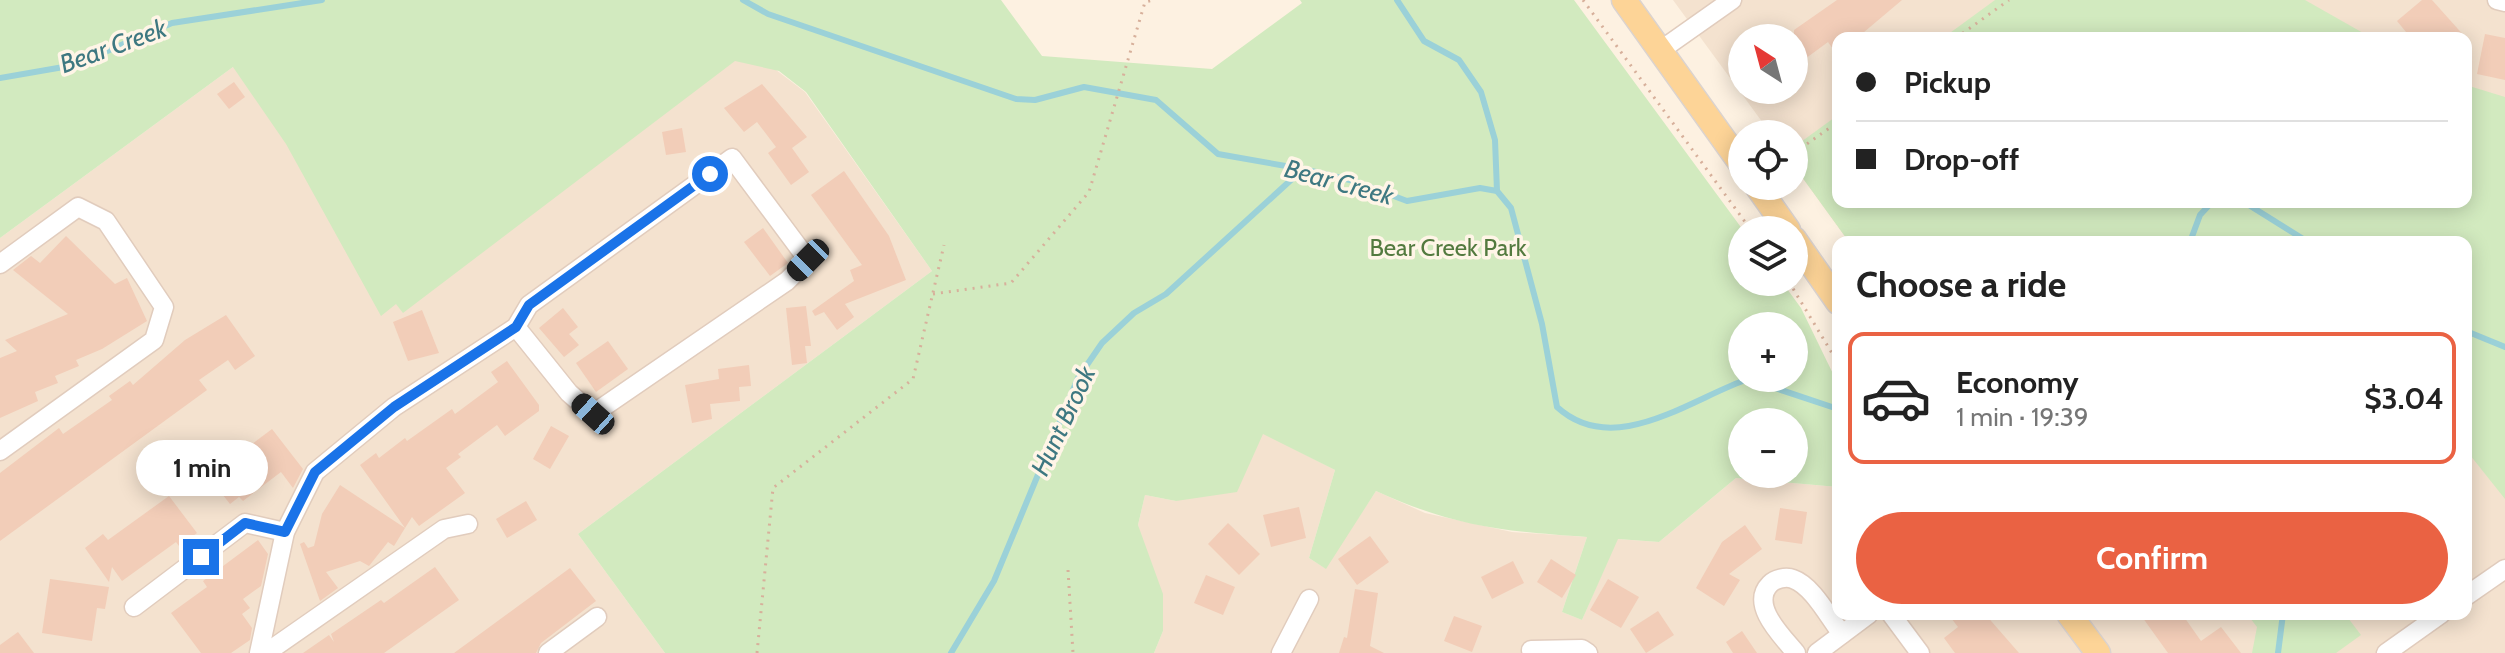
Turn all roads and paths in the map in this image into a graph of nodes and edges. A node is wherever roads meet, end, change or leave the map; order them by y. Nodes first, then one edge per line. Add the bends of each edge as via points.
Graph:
1 (1153, 0) edge
2 (1583, 0) edge
3 (1624, 0) edge
4 (1732, 0) edge
5 (2009, 0) edge
6 (2497, 0) edge
7 (1145, 1) edge
8 (2505, 2) edge
9 (1964, 32) edge
10 (1661, 50) junction
11 (1832, 126) edge
12 (1808, 143) edge
13 (1728, 145) edge
14 (1741, 216) edge
15 (944, 245) dead end
16 (1808, 259) edge
17 (0, 264) edge
18 (1832, 293) edge
19 (933, 294) junction
20 (1797, 296) edge
21 (516, 327) junction
22 (1832, 353) edge
23 (0, 451) edge
24 (468, 524) dead end
25 (285, 532) junction
26 (2505, 569) edge
27 (1068, 570) dead end
28 (2472, 592) edge
29 (1309, 599) dead end
30 (134, 607) dead end
31 (597, 617) dead end
32 (1861, 620) edge
33 (1895, 620) edge
34 (2073, 620) edge
35 (2433, 620) edge
36 (1842, 634) junction
37 (1531, 650) dead end
38 (259, 653) edge
39 (266, 653) edge
40 (548, 653) edge
41 (757, 653) edge
42 (1073, 653) edge
43 (1281, 653) edge
44 (1588, 653) edge
45 (1796, 653) edge
46 (1817, 653) edge
47 (1920, 653) edge
48 (2098, 653) edge
49 (2386, 653) edge

1 - 7 path
2 - 14 path
3 - 10 main road
4 - 10 street
5 - 9 path
6 - 8 street
7 - 19 path via 1089,192 1011,283
10 - 13 main road
11 - 12 path
15 - 19 path
16 - 18 main road
17 - 23 street via 78,207 106,221 164,307 154,340
19 - 41 path via 913,379 773,488
20 - 22 path
21 - 21 street via 569,393 593,414 787,281 808,260 732,158 529,305
21 - 25 street via 394,407 315,472
24 - 39 street via 444,529
25 - 30 street via 245,523
25 - 38 street
26 - 28 street
27 - 42 path
29 - 43 street
31 - 40 street
32 - 36 street
33 - 47 street
34 - 48 main road
35 - 49 street
36 - 45 street via 1805,586 1780,578 1769,584 1763,597 1766,613
36 - 46 street
37 - 44 street

